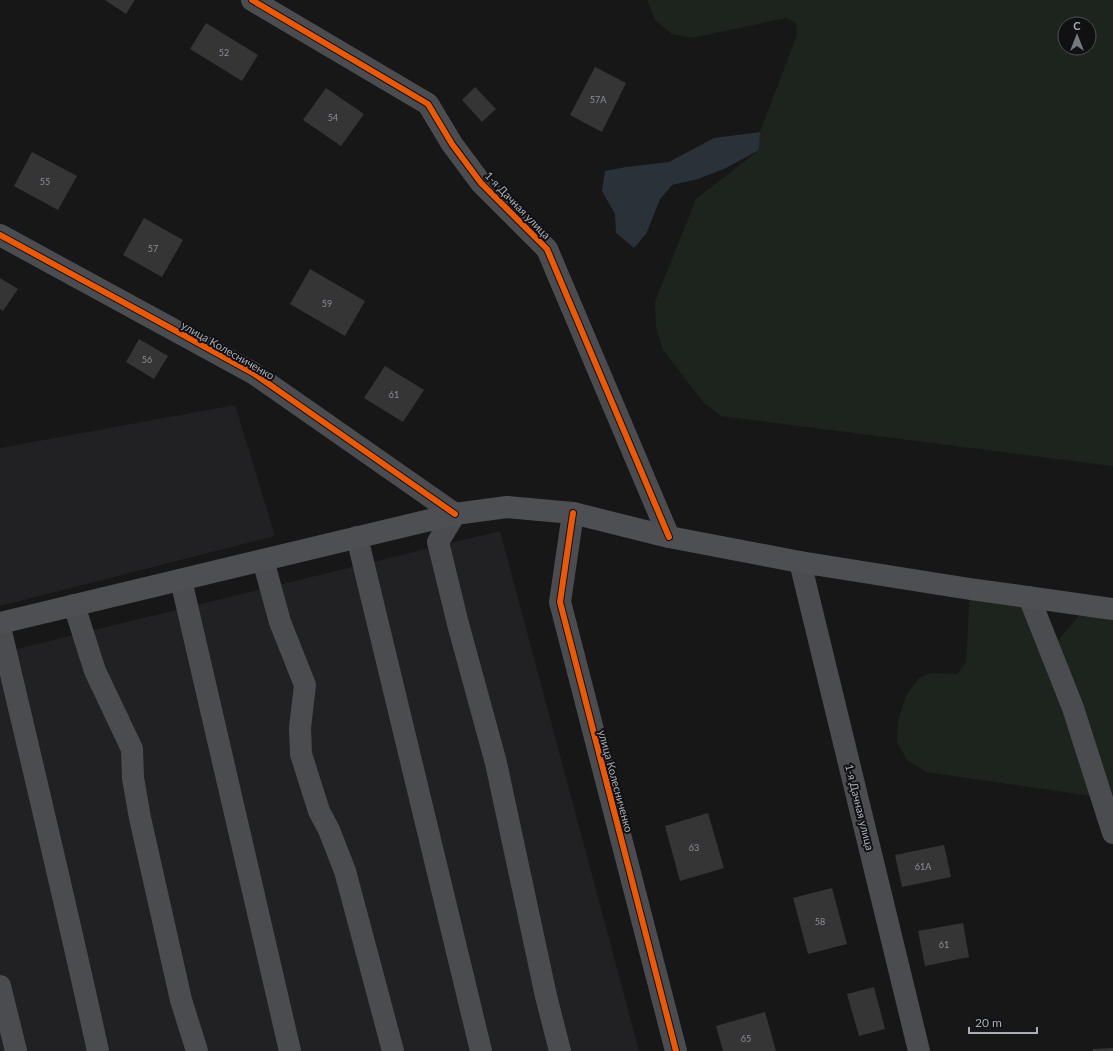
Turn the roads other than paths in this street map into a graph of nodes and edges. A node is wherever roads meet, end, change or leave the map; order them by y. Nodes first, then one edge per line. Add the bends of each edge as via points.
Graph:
1 (252, 0) edge
2 (0, 235) edge
3 (573, 513) junction
4 (455, 514) junction
5 (357, 537) junction
6 (669, 537) junction
7 (263, 560) junction
8 (800, 562) junction
9 (180, 580) junction
10 (1029, 597) junction
11 (74, 605) junction
12 (1113, 609) edge
13 (0, 623) edge
14 (0, 626) edge
15 (1113, 833) edge
16 (0, 986) edge
17 (16, 1051) edge
18 (98, 1051) edge
19 (197, 1051) edge
20 (290, 1051) edge
21 (393, 1051) edge
22 (481, 1051) edge
23 (560, 1051) edge
24 (676, 1051) edge
25 (919, 1051) edge

1 - 6 street, 1-я Дачная улица via 428,104 452,144 481,183 547,249
2 - 4 street, улица Колесниченко via 253,373
3 - 4 main road via 507,507
3 - 6 main road
3 - 24 street, улица Колесниченко via 560,602
4 - 5 main road
4 - 23 street via 438,542 496,763
5 - 7 main road
5 - 22 street
6 - 8 main road
7 - 9 main road
7 - 21 street via 280,622 305,685 300,728 301,754 319,811 345,871
8 - 10 main road
8 - 25 street, 1-я Дачная улица
9 - 11 main road
9 - 20 street
10 - 12 main road
10 - 15 street via 1073,708
11 - 13 main road
11 - 19 street via 94,671 132,749 133,778 140,818 181,1000
14 - 18 street
16 - 17 street

